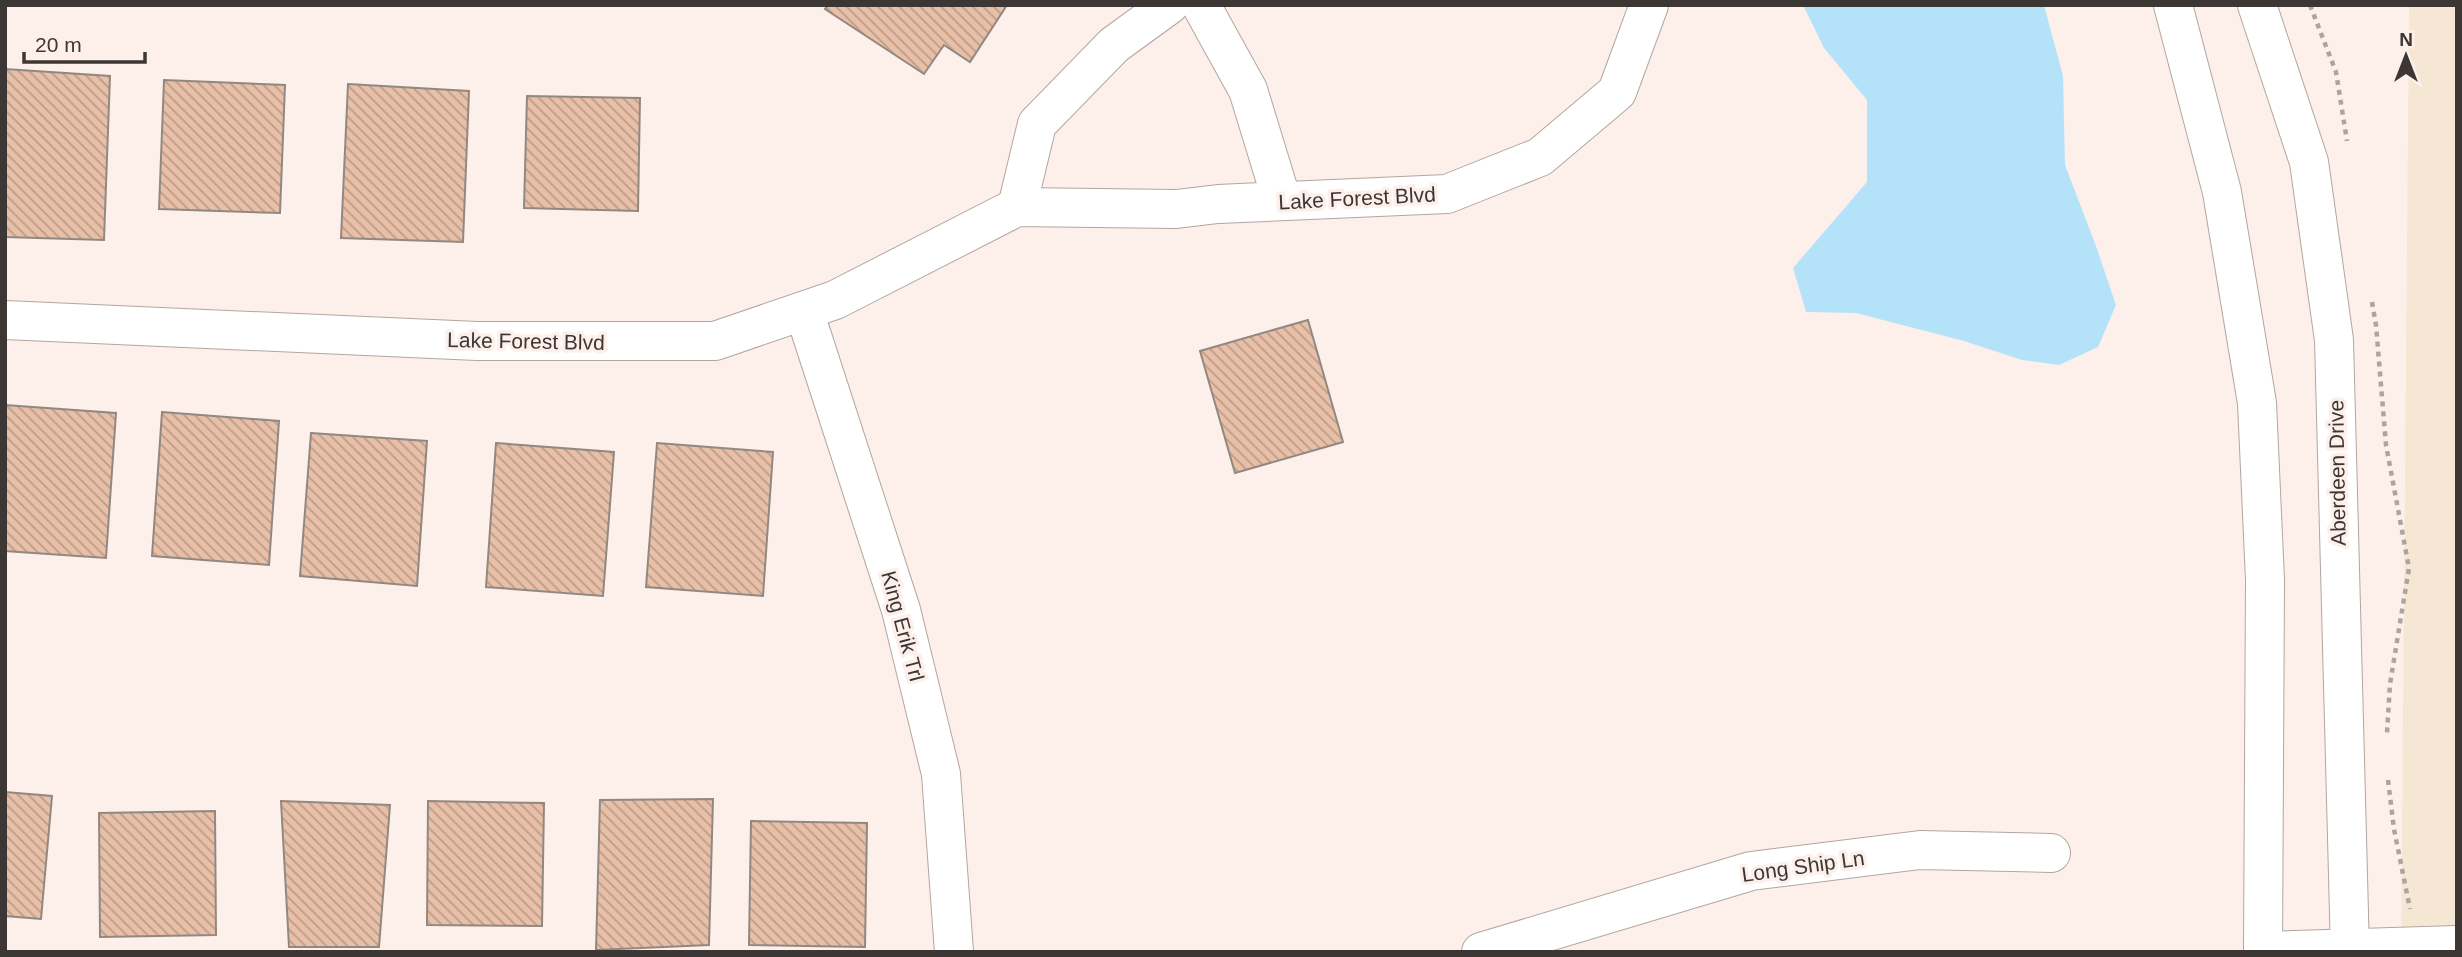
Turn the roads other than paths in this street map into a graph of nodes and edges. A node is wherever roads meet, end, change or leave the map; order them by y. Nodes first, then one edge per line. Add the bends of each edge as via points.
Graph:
1 (1169, 5) edge
2 (1201, 5) edge
3 (1649, 5) edge
4 (2173, 5) edge
5 (2256, 5) edge
6 (1282, 201) junction
7 (1017, 207) junction
8 (804, 311) junction
9 (5, 320) edge
10 (2051, 853) dead end
11 (2457, 945) edge
12 (2350, 950) edge
13 (2263, 951) edge
14 (954, 952) edge
15 (1480, 952) edge

1 - 7 street via 1115,45 1037,124
2 - 6 street via 1248,90
3 - 6 street, Lake Forest Blvd via 1617,92 1540,157 1447,194
4 - 13 street via 2222,192 2257,403 2265,580
5 - 12 street, Aberdeen Drive via 2309,162 2334,340
6 - 7 street, Lake Forest Blvd via 1176,209
7 - 8 street, Lake Forest Blvd via 835,300
8 - 9 street, Lake Forest Blvd via 715,341 477,341
8 - 14 street, King Erik Trl via 901,610 941,774
10 - 15 street, Long Ship Ln via 1920,850 1751,871
11 - 12 street
12 - 13 street

